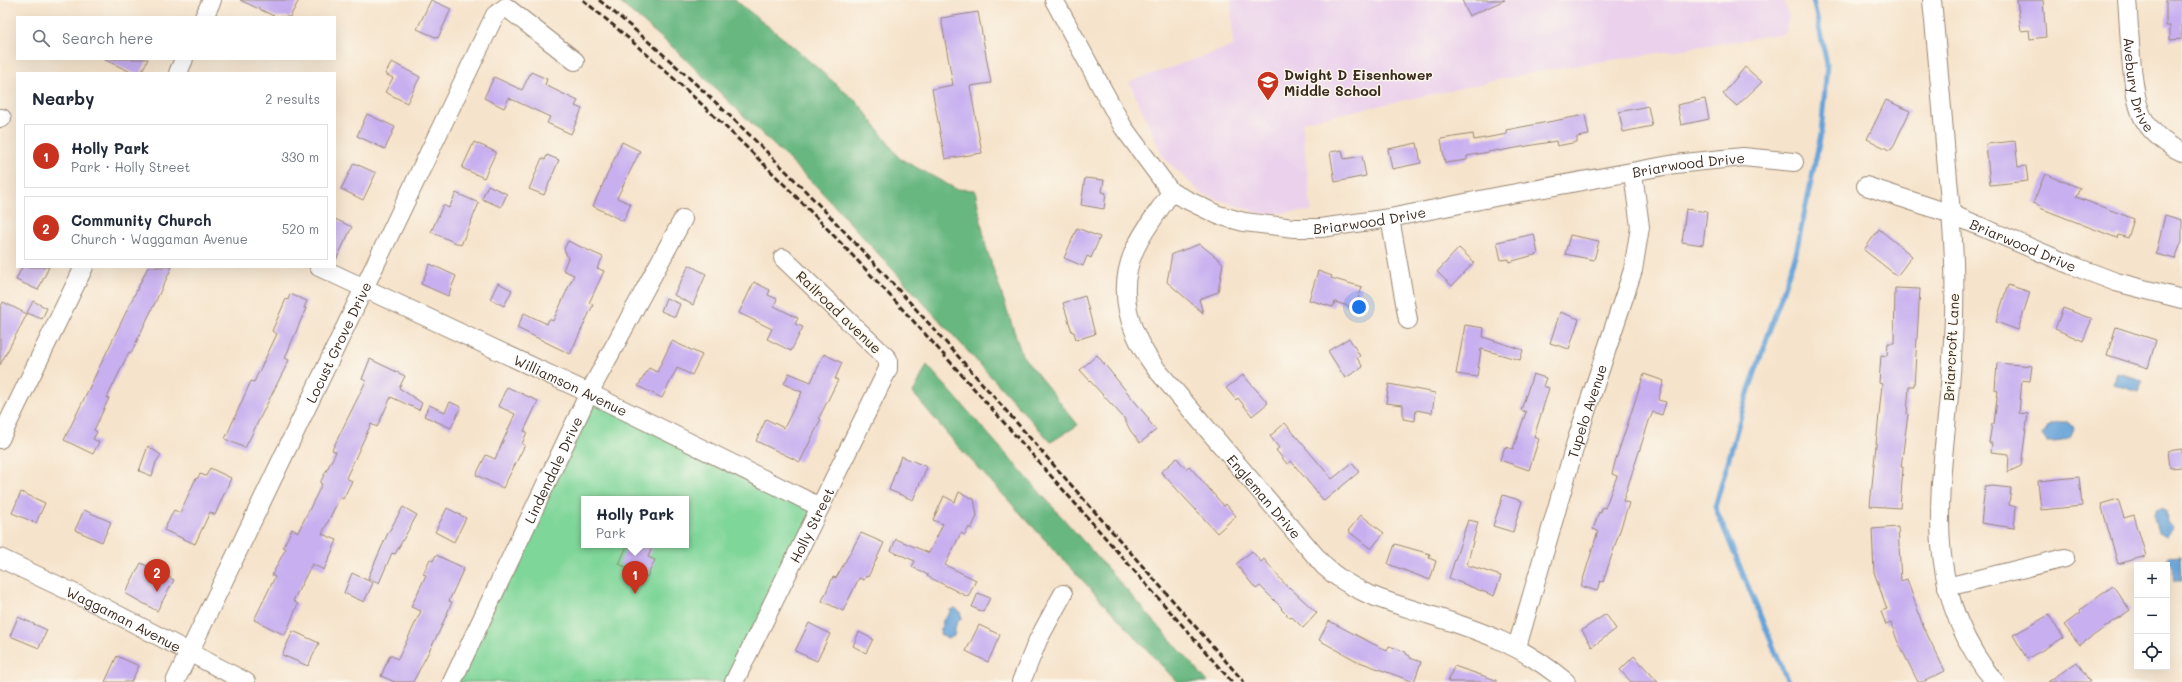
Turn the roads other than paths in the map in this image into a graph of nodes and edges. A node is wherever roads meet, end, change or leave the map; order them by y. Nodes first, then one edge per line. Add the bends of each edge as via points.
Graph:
1 (212, 0) edge
2 (1054, 0) edge
3 (1932, 0) edge
4 (2127, 0) edge
5 (204, 16) edge
6 (184, 60) edge
7 (575, 61) dead end
8 (178, 72) edge
9 (2182, 152) edge
10 (1794, 162) dead end
11 (1632, 173) junction
12 (1866, 186) dead end
13 (1171, 192) junction
14 (1951, 214) junction
15 (1390, 218) junction
16 (683, 219) dead end
17 (783, 258) dead end
18 (84, 268) edge
19 (321, 268) edge
20 (364, 288) junction
21 (2182, 299) edge
22 (1408, 320) dead end
23 (888, 369) joint
24 (589, 394) junction
25 (0, 439) edge
26 (820, 507) junction
27 (0, 558) edge
28 (2065, 558) dead end
29 (1947, 587) junction
30 (1063, 594) dead end
31 (1517, 647) junction
32 (189, 652) junction
33 (175, 682) edge
34 (246, 682) edge
35 (452, 682) edge
36 (734, 682) edge
37 (1021, 682) edge
38 (1566, 682) edge
39 (1995, 682) edge

1 - 5 street
2 - 13 street, Briarwood Drive via 1123,127
3 - 14 street, Briarcroft Lane
4 - 9 street, Avebury Drive via 2132,64 2140,112 2158,135
6 - 8 street
7 - 20 street, Locust Grove Drive via 506,7 496,15
10 - 11 street, Briarwood Drive via 1743,157 1675,164
11 - 15 street, Briarwood Drive
11 - 31 street, Tupelo Avenue via 1640,227 1633,270 1576,442
12 - 14 street, Briarwood Drive
13 - 15 street, Briarwood Drive via 1218,215 1269,226 1321,228
13 - 31 street, Engleman Drive via 1135,250 1127,280 1129,322 1146,356 1319,560 1338,578 1373,598 1466,627
14 - 21 street, Briarwood Drive via 2071,266 2116,282
14 - 29 street, Briarcroft Lane via 1954,262 1952,360 1939,500 1940,548
15 - 22 street
16 - 24 street, Lindendale Drive
17 - 23 street, Railroad avenue via 888,359
18 - 25 street
19 - 20 street, Williamson Avenue
20 - 24 street, Williamson Avenue
20 - 32 street, Locust Grove Drive
23 - 26 street, Holly Street
24 - 26 street, Williamson Avenue
24 - 35 street, Lindendale Drive
26 - 36 street, Holly Street
27 - 32 street, Waggaman Avenue
28 - 29 street
29 - 39 street, Briarcroft Lane via 1963,632 1974,653
30 - 37 street via 1038,640
31 - 38 street, Engleman Drive
32 - 33 street, Locust Grove Drive
32 - 34 street, Waggaman Avenue

